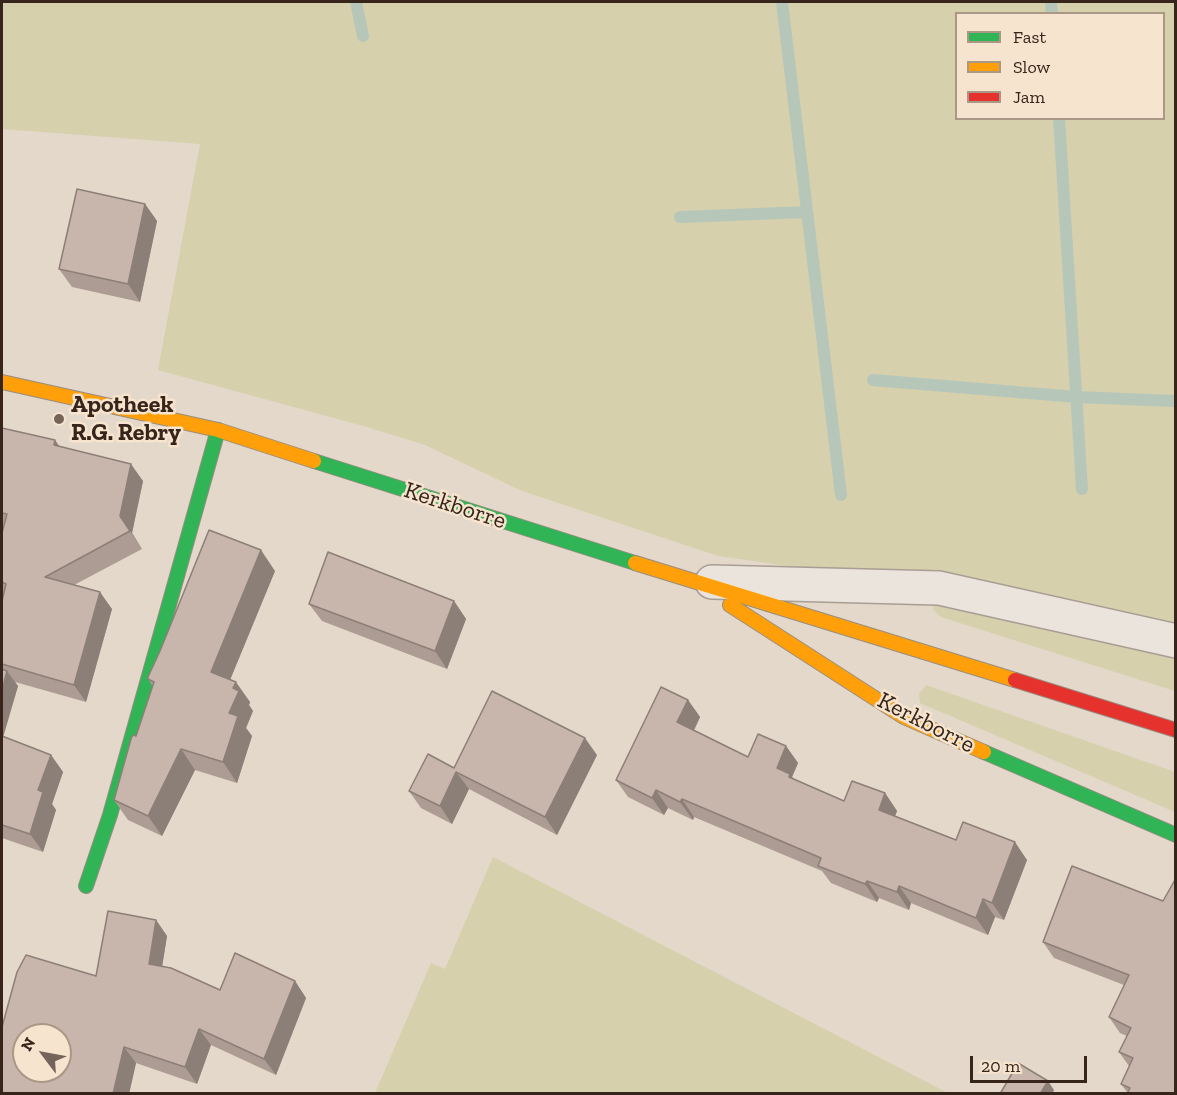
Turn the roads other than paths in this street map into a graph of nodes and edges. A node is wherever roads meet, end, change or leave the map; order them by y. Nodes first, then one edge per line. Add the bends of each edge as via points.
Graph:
1 (2, 382) edge
2 (218, 430) junction
3 (693, 581) junction
4 (1176, 640) edge
5 (1176, 730) edge
6 (1176, 835) edge
7 (86, 886) dead end

1 - 2 street, Kerkborre
2 - 3 street, Kerkborre
2 - 7 street via 110,815
3 - 4 street, Kerkborre via 939,588
3 - 5 street, Kerkborre
3 - 6 street, Kerkborre via 904,717

